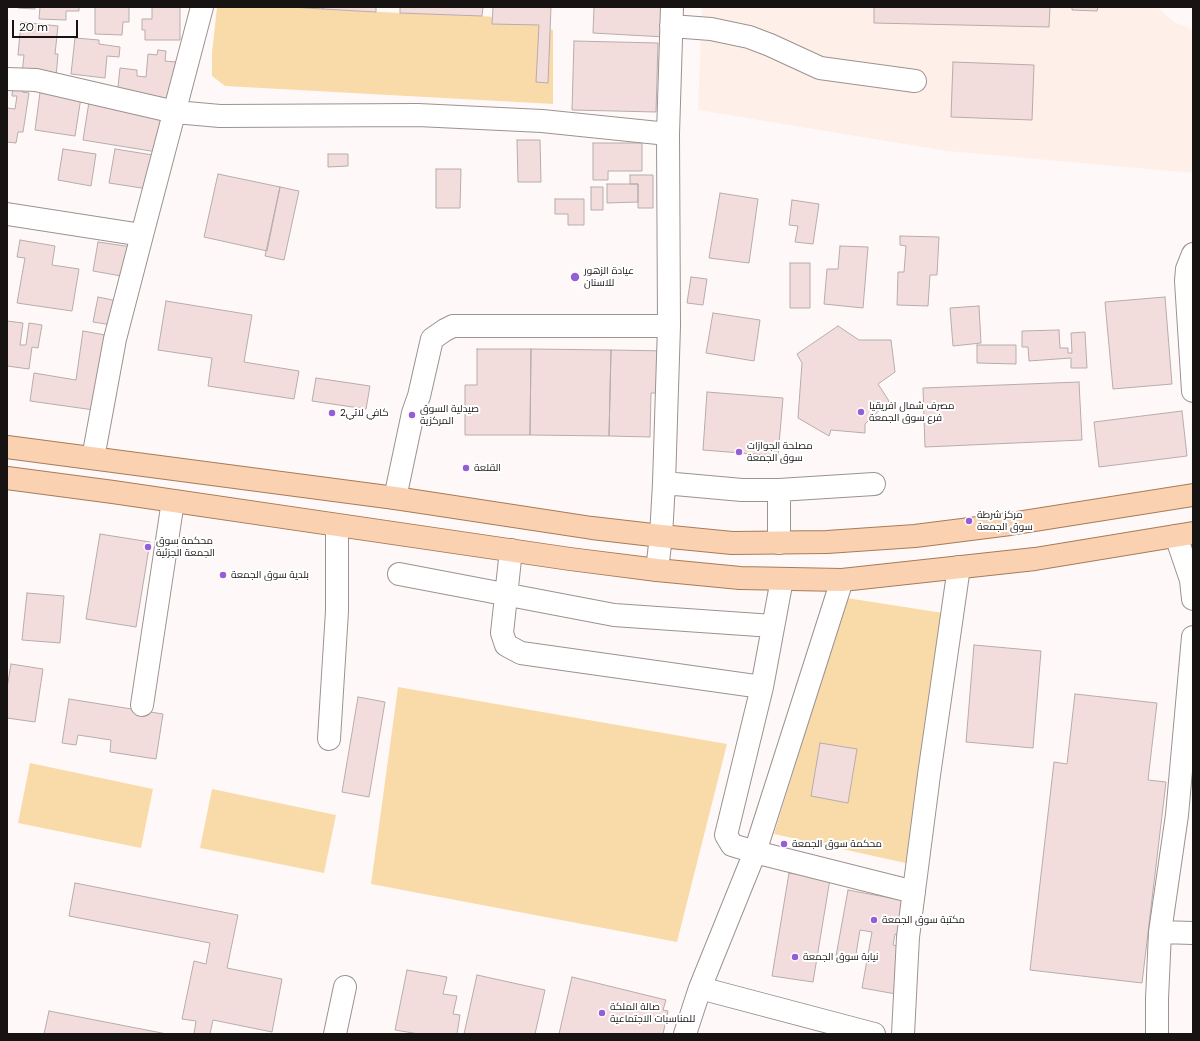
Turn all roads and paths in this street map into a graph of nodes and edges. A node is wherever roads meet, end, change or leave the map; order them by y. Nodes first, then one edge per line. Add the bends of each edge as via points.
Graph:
1 (202, 7) edge
2 (672, 16) edge
3 (7, 78) edge
4 (915, 81) dead end
5 (175, 112) junction
6 (668, 134) junction
7 (7, 214) edge
8 (142, 235) junction
9 (1193, 254) edge
10 (669, 326) junction
11 (1193, 390) edge
12 (7, 447) edge
13 (93, 458) junction
14 (7, 478) edge
15 (664, 483) junction
16 (874, 484) dead end
17 (779, 490) junction
18 (1193, 495) edge
19 (395, 498) junction
20 (174, 501) junction
21 (337, 526) junction
22 (1184, 535) edge
23 (661, 536) junction
24 (779, 543) junction
25 (511, 550) junction
26 (959, 567) junction
27 (657, 570) junction
28 (399, 574) dead end
29 (782, 578) junction
30 (842, 580) junction
31 (506, 595) junction
32 (1193, 599) edge
33 (773, 626) junction
34 (1193, 637) edge
35 (1193, 648) edge
36 (762, 687) junction
37 (142, 705) dead end
38 (329, 739) dead end
39 (755, 852) junction
40 (914, 892) junction
41 (1160, 932) junction
42 (1193, 933) edge
43 (345, 987) dead end
44 (700, 988) junction
45 (335, 1034) edge
46 (685, 1034) edge
47 (874, 1034) edge
48 (903, 1034) edge
49 (1157, 1034) edge

1 - 5 street
2 - 4 street via 711,29 749,37 820,68
2 - 6 street
3 - 5 street via 36,80
5 - 6 street via 220,116 418,115 542,121
5 - 8 street
6 - 10 street
7 - 8 street
8 - 13 street via 115,340
9 - 11 street via 1187,269 1186,281
10 - 15 street
10 - 19 street via 454,326 444,330 432,339
12 - 13 main road
13 - 19 main road
14 - 20 main road
15 - 17 street via 742,490
15 - 23 street
16 - 17 street
17 - 24 street
18 - 24 main road via 915,536
19 - 23 main road
20 - 21 main road
20 - 37 street
21 - 25 main road
21 - 38 street via 337,611
22 - 26 main road via 1035,559
22 - 32 street
23 - 24 main road via 732,543
23 - 27 street
25 - 27 main road
25 - 31 street
26 - 30 main road
26 - 40 street
27 - 29 main road via 740,578
28 - 31 street
29 - 30 main road
29 - 33 street
30 - 39 street
31 - 33 street via 614,615
31 - 36 street via 502,633 506,645 521,653
33 - 36 street
34 - 35 street
35 - 41 street via 1177,815
36 - 39 street via 726,835 732,845
39 - 40 street
39 - 44 street
40 - 48 street via 907,952
41 - 42 street
41 - 49 street
43 - 45 street
44 - 46 street
44 - 47 street

